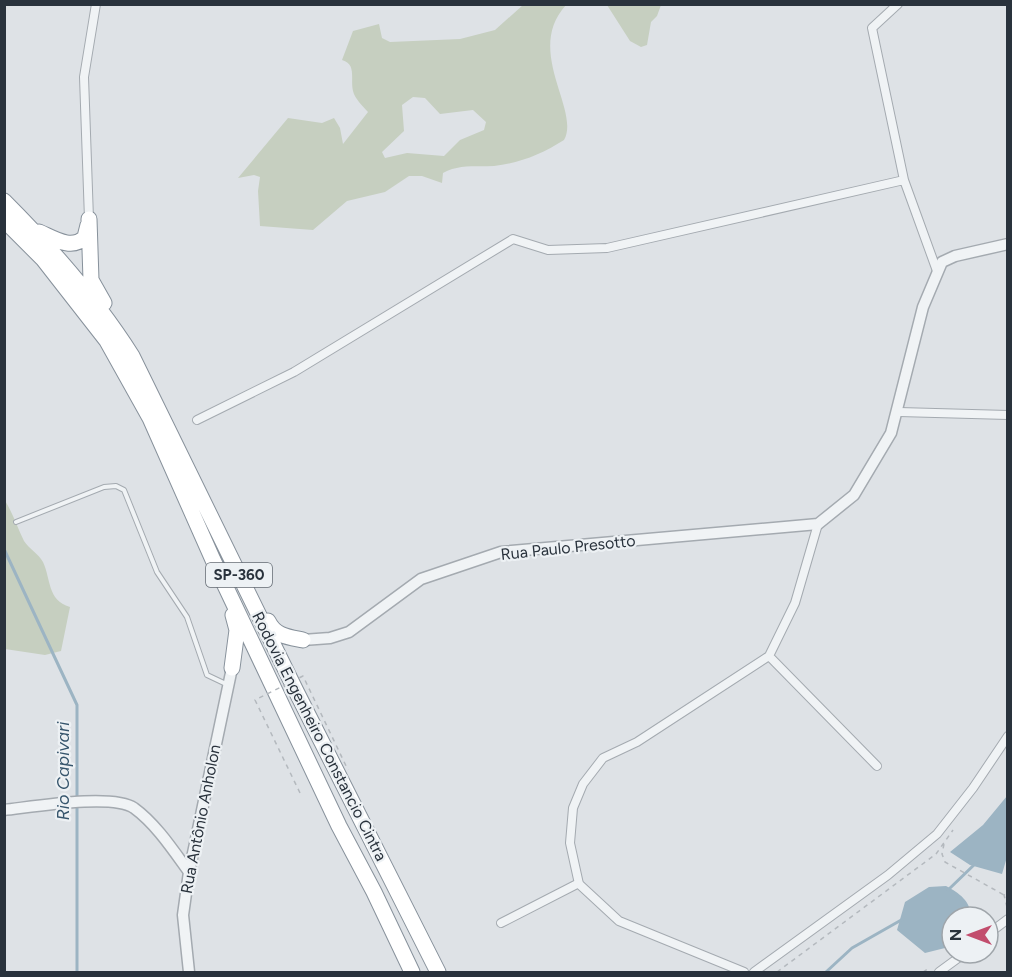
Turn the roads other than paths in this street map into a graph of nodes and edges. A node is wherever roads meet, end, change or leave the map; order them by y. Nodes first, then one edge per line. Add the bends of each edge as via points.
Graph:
1 (96, 4) edge
2 (898, 4) edge
3 (904, 180) junction
4 (4, 201) edge
5 (89, 219) junction
6 (4, 220) edge
7 (32, 229) junction
8 (1008, 244) edge
9 (937, 271) junction
10 (132, 356) junction
11 (898, 412) junction
12 (1008, 415) edge
13 (197, 420) dead end
14 (16, 522) dead end
15 (818, 524) junction
16 (213, 560) junction
17 (236, 568) junction
18 (303, 640) junction
19 (769, 656) junction
20 (232, 668) junction
21 (226, 684) junction
22 (296, 691) junction
23 (279, 699) junction
24 (1008, 736) edge
25 (877, 766) dead end
26 (4, 810) edge
27 (189, 872) junction
28 (579, 883) junction
29 (501, 923) dead end
30 (189, 972) edge
31 (412, 972) edge
32 (438, 972) edge
33 (744, 972) edge
34 (754, 972) edge

1 - 5 street via 84,77
2 - 3 street via 872,28
3 - 9 street
3 - 13 street via 607,248 548,250 513,239 294,372
4 - 7 highway, Rodovia Engenheiro Constancio Cintra / SP-360
5 - 7 highway via 85,237 78,243 64,243
5 - 10 highway via 91,280
6 - 16 highway, Rodovia Engenheiro Constancio Cintra / SP-360 via 43,259 107,341 150,418
7 - 10 highway, Rodovia Engenheiro Constancio Cintra / SP-360 via 110,321
8 - 9 street via 955,256 942,262
9 - 11 street via 923,307
10 - 17 highway, Rodovia Engenheiro Constancio Cintra / SP-360
11 - 12 street
11 - 15 street via 891,433 854,495
14 - 21 lane via 104,487 124,489 157,572 187,616 207,675
15 - 18 street, Rua Paulo Presotto via 501,552 421,579 349,632
15 - 19 street via 795,603
16 - 20 highway via 237,630
16 - 23 highway, Rodovia Engenheiro Constancio Cintra / SP-360
17 - 18 highway via 272,630
17 - 22 highway, Rodovia Engenheiro Constancio Cintra / SP-360
18 - 22 highway via 284,642 279,648
19 - 25 street
19 - 28 street via 637,742 603,758 583,784 573,808 570,843
20 - 21 street, Rua Antônio Anholon
20 - 23 highway via 245,651
21 - 27 street, Rua Antônio Anholon
22 - 32 highway, Rodovia Engenheiro Constancio Cintra / SP-360
23 - 31 highway, Rodovia Engenheiro Constancio Cintra / SP-360
24 - 34 street via 937,834 888,875
26 - 27 street via 102,800 132,807 168,842
27 - 30 street, Rua Antônio Anholon via 183,915
28 - 29 street
28 - 33 street via 619,921

